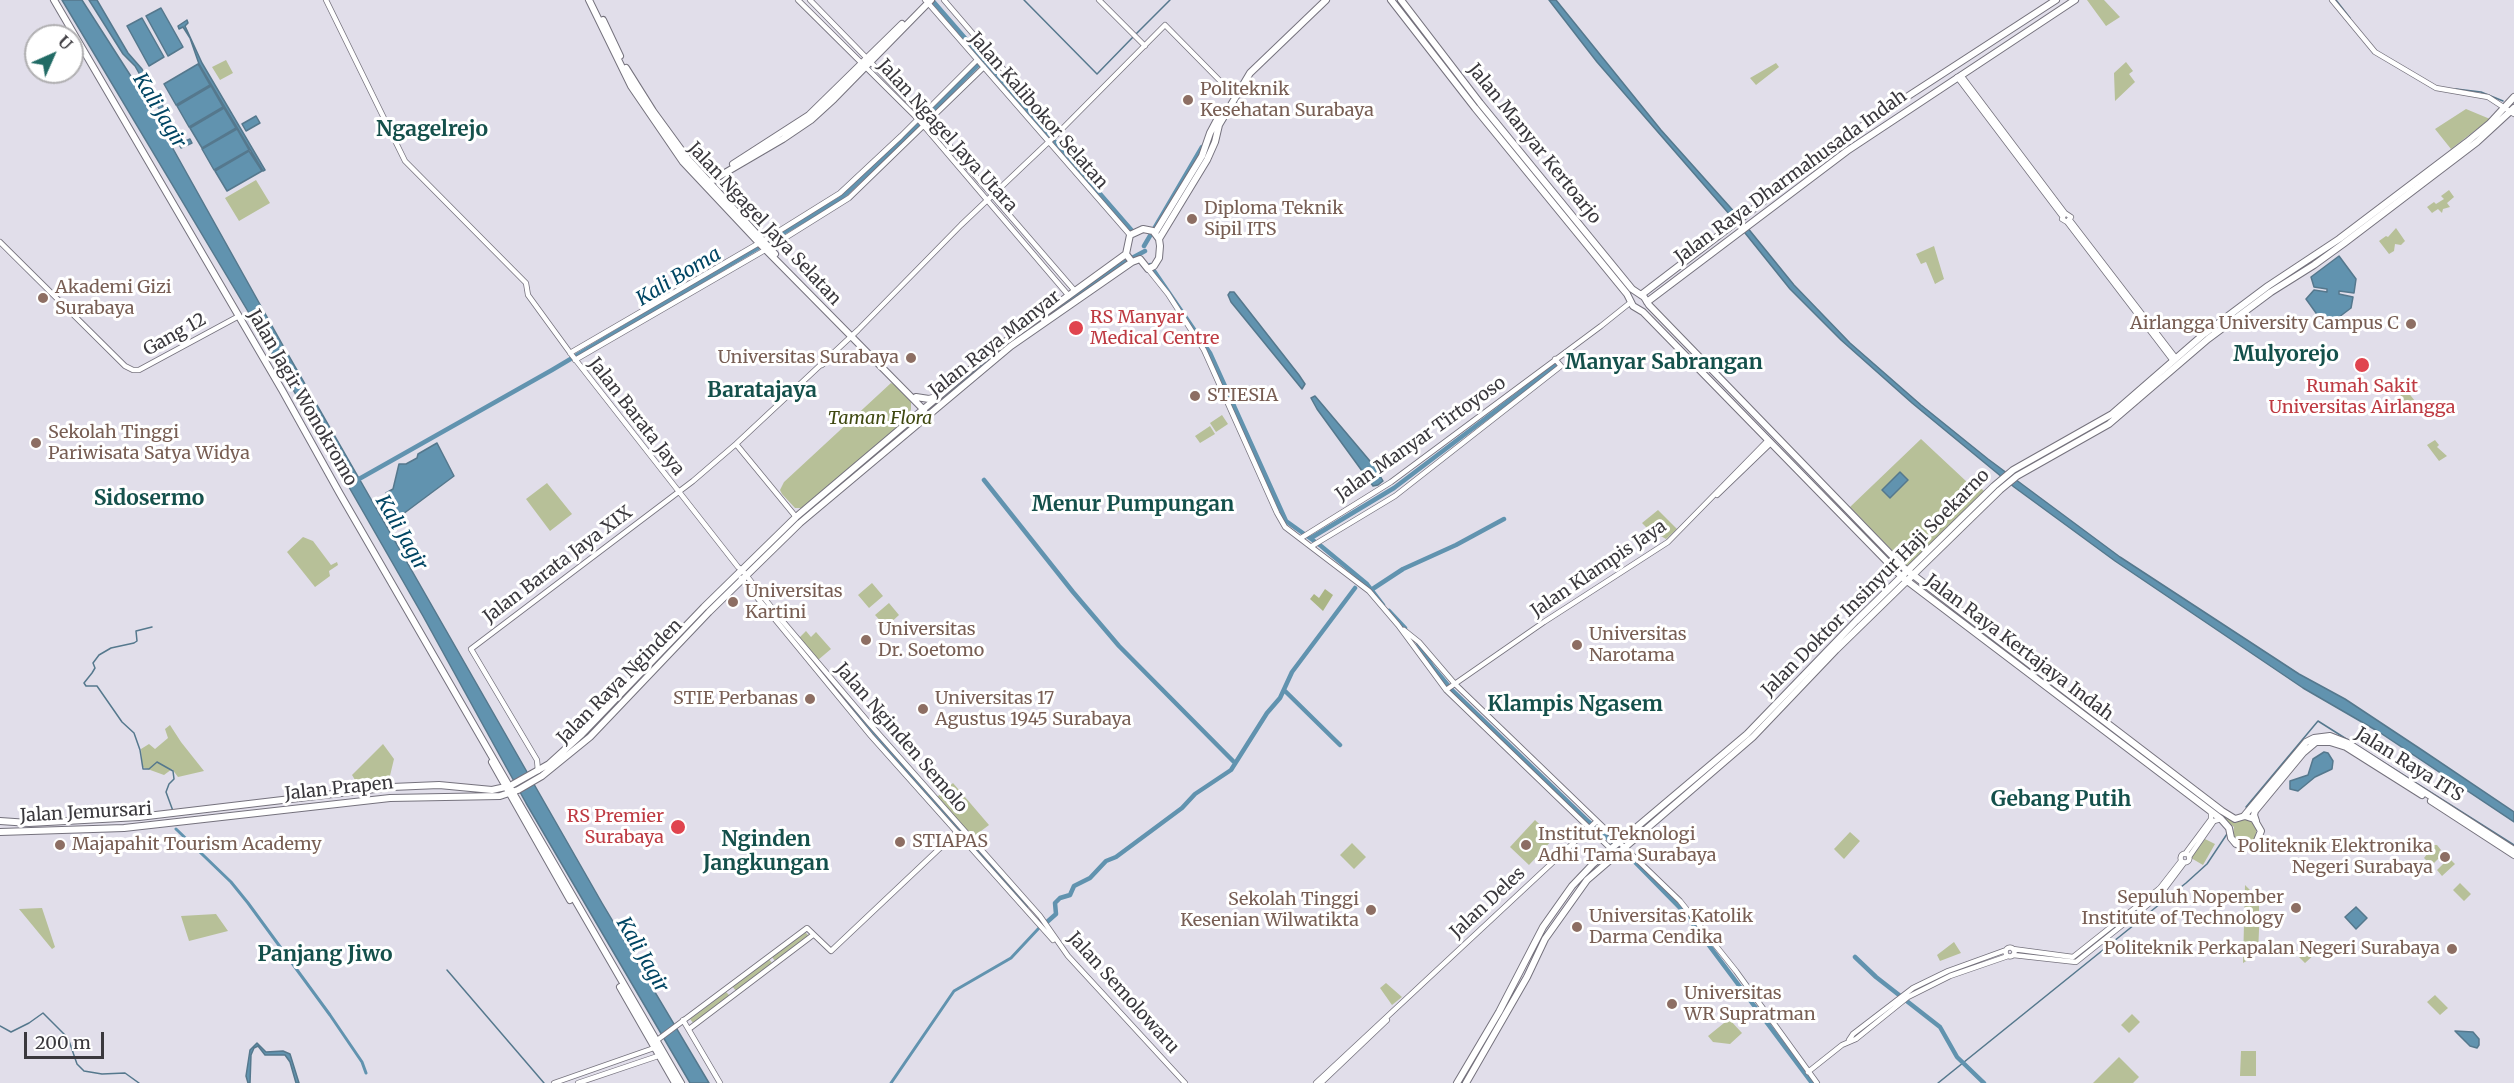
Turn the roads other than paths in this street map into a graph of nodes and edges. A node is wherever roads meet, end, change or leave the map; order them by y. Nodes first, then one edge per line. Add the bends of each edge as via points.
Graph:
1 (56, 0) edge
2 (327, 0) edge
3 (591, 0) edge
4 (798, 0) edge
5 (810, 0) edge
6 (944, 0) edge
7 (1099, 0) edge
8 (1324, 0) edge
9 (1391, 0) edge
10 (1401, 0) edge
11 (2056, 0) edge
12 (2074, 0) edge
13 (2332, 0) edge
14 (928, 1) edge
15 (2003, 34) junction
16 (2009, 44) junction
17 (1145, 46) junction
18 (977, 60) junction
19 (867, 63) junction
20 (983, 67) junction
21 (1938, 76) junction
22 (1959, 76) junction
23 (1945, 85) junction
24 (1234, 95) junction
25 (2514, 97) edge
26 (2498, 102) junction
27 (1480, 108) junction
28 (2510, 109) edge
29 (2499, 115) junction
30 (924, 121) junction
31 (1056, 134) junction
32 (1049, 141) junction
33 (1840, 142) junction
34 (1847, 151) junction
35 (705, 183) junction
36 (992, 195) junction
37 (987, 199) junction
38 (1575, 225) junction
39 (1155, 233) junction
40 (1132, 234) junction
41 (0, 242) edge
42 (764, 245) junction
43 (1126, 254) junction
44 (1132, 262) junction
45 (1151, 268) junction
46 (1072, 294) junction
47 (1641, 295) junction
48 (1631, 302) junction
49 (1647, 302) junction
50 (238, 316) junction
51 (853, 334) junction
52 (2206, 337) junction
53 (572, 356) junction
54 (1555, 359) junction
55 (2174, 360) junction
56 (1709, 367) junction
57 (1715, 373) junction
58 (1703, 374) junction
59 (1708, 379) junction
60 (2146, 389) junction
61 (938, 396) junction
62 (914, 397) junction
63 (927, 411) junction
64 (920, 417) junction
65 (906, 423) junction
66 (1770, 441) junction
67 (736, 444) junction
68 (2005, 481) junction
69 (677, 491) junction
70 (1995, 495) junction
71 (1841, 502) junction
72 (1974, 506) junction
73 (1835, 508) junction
74 (1848, 510) junction
75 (796, 516) junction
76 (1842, 516) junction
77 (1973, 517) junction
78 (1955, 523) junction
79 (1306, 536) junction
80 (1316, 543) junction
81 (772, 544) junction
82 (1910, 573) junction
83 (743, 574) junction
84 (1904, 579) junction
85 (1415, 642) junction
86 (2009, 650) junction
87 (2004, 656) junction
88 (1453, 683) junction
89 (634, 687) junction
90 (1446, 688) junction
91 (1480, 714) junction
92 (2114, 729) junction
93 (871, 731) junction
94 (2109, 735) junction
95 (491, 756) junction
96 (537, 760) junction
97 (549, 764) junction
98 (2286, 769) junction
99 (538, 771) junction
100 (500, 777) junction
101 (534, 777) junction
102 (512, 789) junction
103 (492, 790) junction
104 (435, 791) junction
105 (500, 796) junction
106 (281, 805) junction
107 (519, 810) junction
108 (173, 812) joint
109 (2218, 814) junction
110 (2243, 816) junction
111 (2463, 819) junction
112 (0, 821) edge
113 (2256, 821) junction
114 (8, 822) junction
115 (176, 823) joint
116 (1593, 825) junction
117 (0, 832) edge
118 (8, 832) junction
119 (957, 832) junction
120 (1617, 848) junction
121 (2514, 849) edge
122 (2187, 855) junction
123 (2514, 855) edge
124 (1043, 924) junction
125 (591, 932) junction
126 (813, 934) junction
127 (1529, 964) junction
128 (1520, 974) junction
129 (1527, 977) junction
130 (1396, 1009) junction
131 (682, 1021) junction
132 (689, 1029) junction
133 (657, 1042) junction
134 (658, 1056) junction
135 (589, 1071) junction
136 (1808, 1072) junction
137 (592, 1078) junction
138 (1183, 1082) edge
139 (554, 1083) edge
140 (578, 1083) edge
141 (675, 1083) edge
142 (681, 1083) edge
143 (720, 1083) edge
144 (1316, 1083) edge
145 (1322, 1083) edge
146 (1457, 1083) edge
147 (1466, 1083) edge
148 (1817, 1083) edge

1 - 50 main road, Jalan Jagir Wonokromo
2 - 53 street, Jalan Barata Jaya via 394,143 410,167 524,281 528,295
3 - 35 main road, Jalan Ngagel Jaya Selatan via 628,71
4 - 19 street, Jalan Ngagel Jaya Utara
5 - 19 street, Jalan Ngagel Jaya Utara
6 - 31 street
7 - 17 street
8 - 24 main road via 1254,68
9 - 27 main road, Jalan Manyar Kertoarjo
10 - 27 main road, Jalan Manyar Kertoarjo
11 - 15 main road, Jalan Raya Dharmahusada Indah
12 - 16 main road, Jalan Raya Dharmahusada Indah
13 - 26 street via 2375,52 2440,90 2477,94
14 - 18 street, Jalan Kalibokor Selatan
14 - 19 main road
15 - 16 main road
15 - 21 main road, Jalan Raya Dharmahusada Indah
16 - 22 main road, Jalan Raya Dharmahusada Indah
17 - 24 street, Jalan Barata Jaya XIX via 1165,25
17 - 31 street, Jalan Barata Jaya XIX
18 - 20 street, Jalan Kalibokor Selatan
18 - 30 street
19 - 30 street, Jalan Ngagel Jaya Utara
19 - 35 main road via 822,108
20 - 30 street
20 - 32 street, Jalan Kalibokor Selatan
21 - 23 main road
21 - 33 main road, Jalan Raya Dharmahusada Indah
22 - 23 main road, Jalan Raya Dharmahusada Indah
22 - 55 street via 2063,214 2069,214 2069,221
23 - 34 main road, Jalan Raya Dharmahusada Indah
24 - 39 main road via 1191,181
25 - 28 main road, Jalan Doktor Insinyur Haji Soekarno
26 - 28 street
26 - 29 street
27 - 38 main road, Jalan Manyar Kertoarjo
28 - 29 main road, Jalan Doktor Insinyur Haji Soekarno
28 - 52 main road, Jalan Doktor Insinyur Haji Soekarno via 2470,148 2343,244
29 - 52 main road, Jalan Doktor Insinyur Haji Soekarno via 2348,232 2268,286
30 - 36 street, Jalan Ngagel Jaya Utara
30 - 37 street, Jalan Ngagel Jaya Utara
30 - 42 street via 840,193
30 - 42 street via 844,202
31 - 32 street, Jalan Barata Jaya XIX
32 - 36 street, Jalan Barata Jaya XIX
32 - 40 street, Jalan Kalibokor Selatan
33 - 34 main road
33 - 47 main road, Jalan Raya Dharmahusada Indah
34 - 49 main road, Jalan Raya Dharmahusada Indah
35 - 42 main road, Jalan Ngagel Jaya Selatan
36 - 37 street, Jalan Barata Jaya XIX
36 - 46 street, Jalan Ngagel Jaya Utara
37 - 46 street, Jalan Ngagel Jaya Utara
37 - 51 street, Jalan Barata Jaya XIX
38 - 47 main road, Jalan Manyar Kertoarjo
38 - 48 main road, Jalan Manyar Kertoarjo
39 - 40 main road
39 - 45 main road via 1159,258
40 - 43 main road
41 - 50 street, Gang 12 via 124,366 133,370
42 - 51 main road, Jalan Ngagel Jaya Selatan
42 - 53 street
42 - 53 street
43 - 44 main road
43 - 46 main road, Jalan Raya Manyar
44 - 45 main road via 1140,259
44 - 63 main road, Jalan Raya Manyar via 1011,346
45 - 79 street via 1204,350 1282,523 1290,531
46 - 61 main road, Jalan Raya Manyar
47 - 49 main road, Jalan Manyar Kertoarjo
48 - 54 street, Jalan Manyar Tirtoyoso
48 - 58 main road, Jalan Raya Kertajaya Indah
49 - 56 main road, Jalan Raya Kertajaya Indah
50 - 95 main road, Jalan Jagir Wonokromo
51 - 62 main road, Jalan Ngagel Jaya Selatan
51 - 67 street, Jalan Barata Jaya XIX
52 - 55 main road, Jalan Doktor Insinyur Haji Soekarno
52 - 60 main road, Jalan Doktor Insinyur Haji Soekarno
53 - 69 street, Jalan Barata Jaya
54 - 79 street, Jalan Manyar Tirtoyoso via 1391,482
54 - 80 street, Jalan Manyar Tirtoyoso via 1561,366 1395,496
55 - 60 main road, Jalan Doktor Insinyur Haji Soekarno
56 - 57 main road, Jalan Raya Kertajaya Indah
56 - 58 main road
57 - 59 main road
57 - 71 main road, Jalan Raya Kertajaya Indah
58 - 59 main road, Jalan Raya Kertajaya Indah
59 - 66 main road, Jalan Raya Kertajaya Indah
60 - 68 main road, Jalan Doktor Insinyur Haji Soekarno
61 - 62 main road
61 - 63 main road, Jalan Raya Manyar
62 - 63 main road, Jalan Ngagel Jaya Selatan
62 - 65 main road via 914,411
63 - 64 main road, Jalan Raya Manyar
64 - 65 main road, Jalan Raya Manyar
64 - 81 main road, Jalan Raya Manyar
65 - 75 main road, Jalan Raya Manyar
66 - 73 main road, Jalan Raya Kertajaya Indah
66 - 88 street, Jalan Klampis Jaya via 1658,549
67 - 69 street, Jalan Barata Jaya XIX
67 - 75 street
68 - 70 main road, Jalan Doktor Insinyur Haji Soekarno
68 - 72 main road, Jalan Doktor Insinyur Haji Soekarno
69 - 83 street, Jalan Barata Jaya
69 - 96 street, Jalan Barata Jaya XIX via 471,649
70 - 72 main road via 1977,509
70 - 77 main road, Jalan Doktor Insinyur Haji Soekarno
71 - 73 main road
71 - 74 main road, Jalan Raya Kertajaya Indah
72 - 78 main road, Jalan Doktor Insinyur Haji Soekarno
73 - 76 main road, Jalan Raya Kertajaya Indah
74 - 76 main road
74 - 82 main road, Jalan Raya Kertajaya Indah
75 - 81 main road, Jalan Raya Manyar
76 - 84 main road, Jalan Raya Kertajaya Indah
77 - 78 main road via 1969,514
77 - 82 main road, Jalan Doktor Insinyur Haji Soekarno
78 - 82 main road, Jalan Doktor Insinyur Haji Soekarno
79 - 80 street
80 - 85 street
81 - 83 main road, Jalan Raya Manyar
82 - 84 main road, Jalan Doktor Insinyur Haji Soekarno
82 - 86 main road, Jalan Raya Kertajaya Indah
83 - 89 main road, Jalan Raya Nginden
83 - 93 street, Jalan Nginden Semolo
84 - 87 main road, Jalan Raya Kertajaya Indah
84 - 120 main road, Jalan Doktor Insinyur Haji Soekarno via 1831,651 1753,737
85 - 88 street
85 - 90 street
86 - 87 main road
86 - 92 main road, Jalan Raya Kertajaya Indah
87 - 94 main road, Jalan Raya Kertajaya Indah
88 - 90 street, Jalan Klampis Jaya
88 - 91 street
89 - 97 main road, Jalan Raya Nginden
89 - 101 main road, Jalan Raya Nginden via 590,737
90 - 91 street
91 - 116 street
91 - 116 street
92 - 94 main road
92 - 109 main road, Jalan Raya Kertajaya Indah
93 - 119 street, Jalan Nginden Semolo
93 - 124 street, Jalan Nginden Semolo
94 - 109 main road, Jalan Raya Kertajaya Indah
95 - 100 main road, Jalan Jagir Wonokromo
95 - 102 main road, Jalan Jagir Wonokromo
96 - 97 street
96 - 99 street
97 - 99 main road, Jalan Raya Nginden
98 - 110 main road, Jalan Raya ITS
98 - 111 main road, Jalan Raya ITS via 2316,742 2330,742 2346,747
98 - 113 main road, Jalan Raya ITS via 2254,813
99 - 101 main road, Jalan Raya Nginden
100 - 102 main road, Jalan Jagir Wonokromo
100 - 103 main road
101 - 102 main road, Jalan Raya Nginden
102 - 103 main road, Jalan Prapen
102 - 105 main road, Jalan Prapen
102 - 107 main road
102 - 125 main road
103 - 104 main road, Jalan Prapen
104 - 105 main road, Jalan Prapen
104 - 106 main road, Jalan Prapen
104 - 106 main road, Jalan Prapen via 349,790
105 - 107 main road
106 - 108 main road, Jalan Prapen
106 - 115 main road, Jalan Prapen
107 - 125 main road
108 - 114 main road, Jalan Jemursari
109 - 110 main road, Jalan Raya Kertajaya Indah via 2235,819
109 - 113 main road via 2234,842 2246,847 2256,843 2260,835
109 - 122 street
109 - 122 street
110 - 113 main road
111 - 121 main road, Jalan Raya ITS
111 - 123 main road, Jalan Raya ITS
112 - 114 main road, Jalan Jemursari
114 - 118 main road
115 - 118 main road, Jalan Jemursari
116 - 120 street
116 - 120 street
116 - 130 street, Jalan Deles
117 - 118 main road, Jalan Jemursari
119 - 124 street, Jalan Nginden Semolo
119 - 126 street via 831,951
120 - 127 main road, Jalan Doktor Insinyur Haji Soekarno via 1572,899
120 - 136 street via 1668,888 1702,926
122 - 136 street via 2189,860 2183,862 2168,887 2097,943 2070,957 2010,953 1949,974 1906,995 1856,1039
124 - 138 street, Jalan Semolowaru via 1065,957
125 - 133 main road
126 - 131 street via 807,928
126 - 132 street
127 - 128 main road, Jalan Doktor Insinyur Haji Soekarno
127 - 129 main road, Jalan Doktor Insinyur Haji Soekarno
128 - 129 main road
128 - 146 main road, Jalan Doktor Insinyur Haji Soekarno
129 - 147 main road, Jalan Doktor Insinyur Haji Soekarno
130 - 144 street
130 - 145 street
131 - 132 street
131 - 133 street
132 - 143 street
133 - 134 main road
133 - 135 street
133 - 142 main road
134 - 137 street
134 - 141 main road
135 - 137 street
135 - 139 street
136 - 148 street
137 - 140 street

